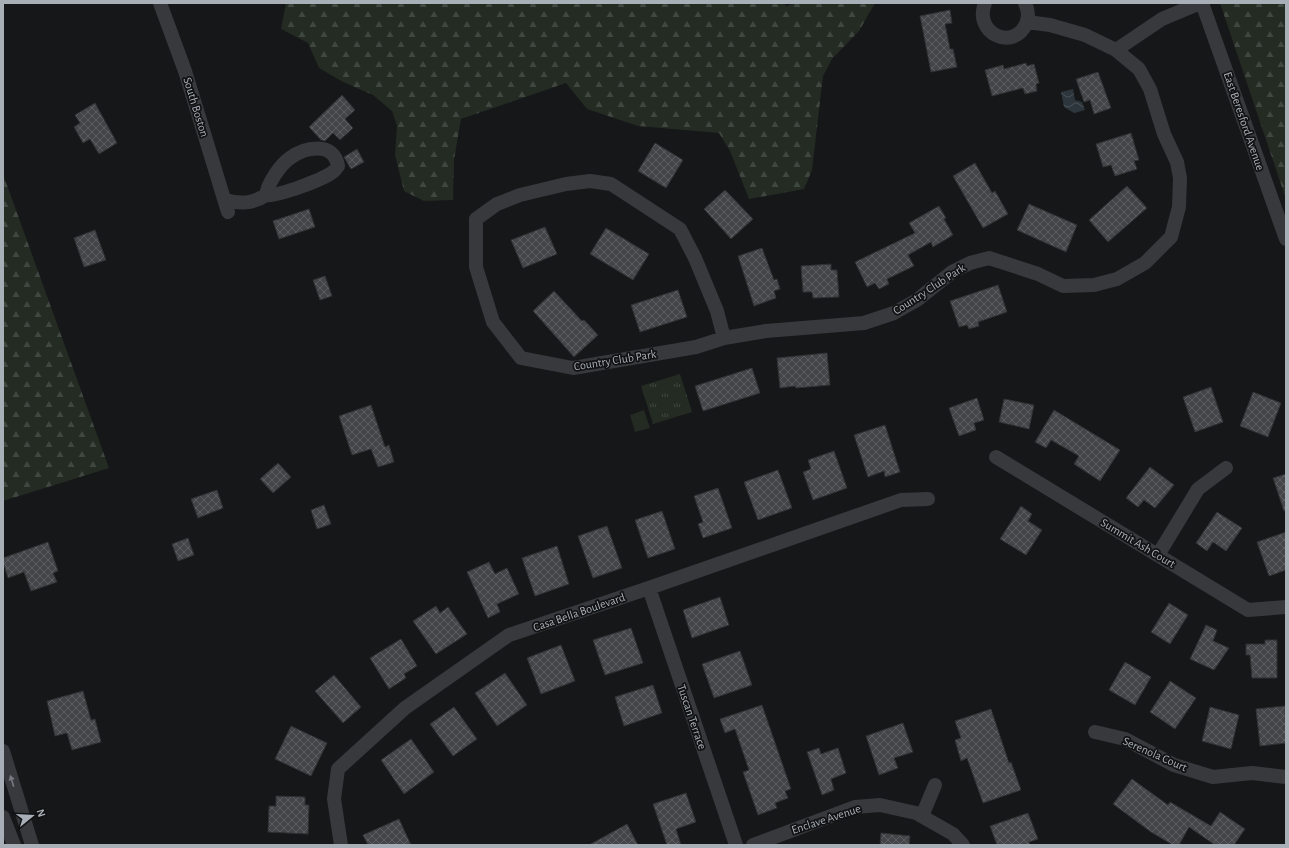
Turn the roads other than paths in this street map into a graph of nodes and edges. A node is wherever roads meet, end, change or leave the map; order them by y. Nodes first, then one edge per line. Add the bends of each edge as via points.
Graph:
1 (160, 3) edge
2 (985, 3) edge
3 (1025, 3) edge
4 (1201, 3) edge
5 (1027, 22) junction
6 (1116, 50) junction
7 (266, 195) junction
8 (1286, 239) edge
9 (724, 338) junction
10 (996, 457) dead end
11 (1226, 468) dead end
12 (928, 499) dead end
13 (1158, 555) junction
14 (649, 588) junction
15 (1286, 607) edge
16 (1095, 732) dead end
17 (3, 751) edge
18 (1286, 777) edge
19 (935, 786) dead end
20 (922, 816) junction
21 (3, 817) edge
22 (14, 845) edge
23 (32, 845) edge
24 (341, 845) edge
25 (736, 845) edge
26 (753, 845) edge
27 (962, 845) edge

1 - 7 street, South Boston via 185,71 227,206 258,200
2 - 5 street via 982,13 984,22 993,34 1003,37 1014,36 1021,32
3 - 5 street via 1028,9
4 - 6 street via 1162,20
4 - 8 street, East Beresford Avenue
5 - 6 street, Country Club Park via 1050,25 1085,35
6 - 9 street, Country Club Park via 1139,70 1150,90 1164,134 1177,162 1180,178 1180,207 1171,237 1146,263 1117,279 1094,285 1064,286 1012,264 989,258 970,263 952,272 917,300 894,313 864,323 766,331
7 - 7 street via 267,187 284,164 298,154 322,148 337,161 338,166 334,171 320,179 278,194
9 - 9 street, Country Club Park via 696,347 573,368 521,358 493,322 476,267 476,219 497,204 520,195 590,181 611,184 680,229 717,311
10 - 13 street, Summit Ash Court
11 - 13 street via 1198,489
12 - 14 street, Casa Bella Boulevard via 901,500
13 - 15 street, Summit Ash Court via 1248,610
14 - 24 street, Casa Bella Boulevard via 509,635 405,708 338,769 334,799
14 - 25 street, Tuscan Terrace
16 - 18 street, Serenola Court via 1125,739 1174,765 1213,777 1252,773
23 -> 17 street
19 - 20 street
20 - 26 street, Enclave Avenue via 880,805 855,807
20 - 27 street, Enclave Avenue via 953,834
21 - 22 street

